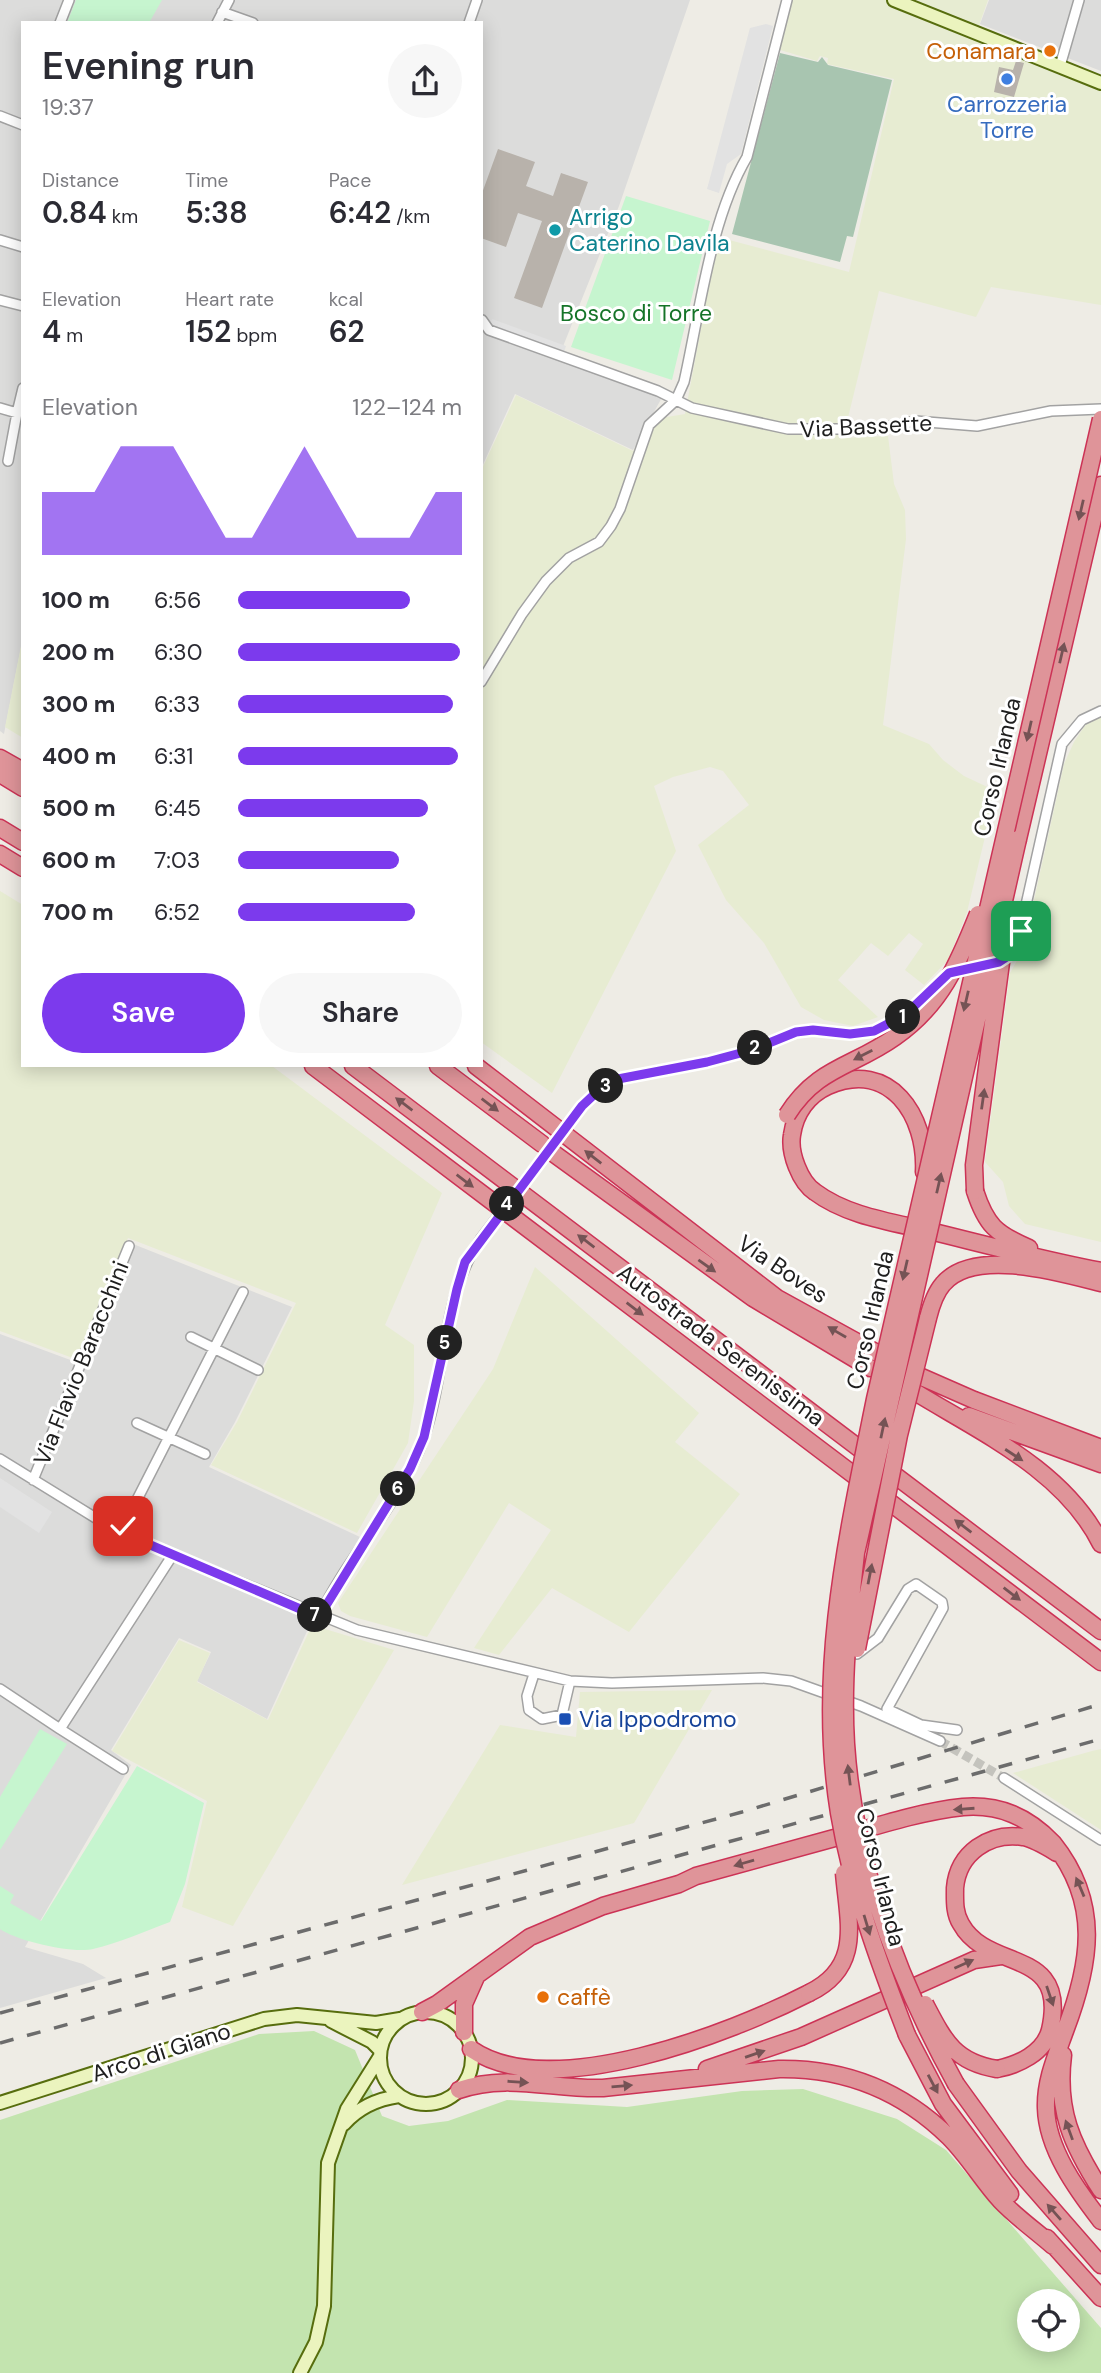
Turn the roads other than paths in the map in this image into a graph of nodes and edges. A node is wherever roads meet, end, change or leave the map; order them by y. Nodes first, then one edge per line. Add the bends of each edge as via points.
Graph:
1 (69, 0) edge
2 (229, 0) edge
3 (478, 0) edge
4 (787, 0) edge
5 (894, 0) edge
6 (1079, 0) edge
7 (222, 12) junction
8 (61, 21) edge
9 (218, 21) edge
10 (247, 21) edge
11 (470, 21) edge
12 (1060, 66) junction
13 (1101, 83) edge
14 (0, 116) edge
15 (21, 124) edge
16 (0, 240) edge
17 (21, 246) edge
18 (0, 300) edge
19 (21, 305) edge
20 (483, 321) edge
21 (21, 396) edge
22 (676, 400) junction
23 (0, 408) edge
24 (1101, 409) edge
25 (17, 413) junction
26 (1101, 419) edge
27 (8, 461) dead end
28 (1101, 485) edge
29 (483, 679) edge
30 (1101, 711) edge
31 (0, 758) edge
32 (21, 770) edge
33 (0, 774) edge
34 (21, 787) edge
35 (0, 828) edge
36 (1018, 839) junction
37 (21, 841) edge
38 (0, 854) edge
39 (997, 866) junction
40 (21, 867) edge
41 (314, 1067) edge
42 (354, 1067) edge
43 (439, 1067) edge
44 (477, 1067) edge
45 (792, 1116) junction
46 (924, 1189) junction
47 (129, 1246) dead end
48 (1101, 1271) edge
49 (1093, 1281) edge
50 (243, 1292) dead end
51 (191, 1337) dead end
52 (214, 1348) junction
53 (870, 1368) dead end
54 (258, 1370) dead end
55 (956, 1392) junction
56 (137, 1423) dead end
57 (169, 1437) junction
58 (1101, 1438) edge
59 (1101, 1448) edge
60 (205, 1454) dead end
61 (0, 1459) edge
62 (1101, 1464) edge
63 (33, 1480) junction
64 (120, 1532) junction
65 (1101, 1544) edge
66 (172, 1556) junction
67 (319, 1617) junction
68 (1101, 1631) edge
69 (1101, 1661) edge
70 (534, 1674) junction
71 (570, 1681) junction
72 (0, 1689) edge
73 (835, 1696) junction
74 (845, 1713) junction
75 (60, 1729) junction
76 (957, 1730) dead end
77 (940, 1741) tunnel mouth
78 (123, 1769) dead end
79 (1004, 1778) tunnel mouth
80 (839, 1811) junction
81 (1101, 1840) edge
82 (1062, 1856) junction
83 (881, 1912) junction
84 (1000, 1956) junction
85 (477, 1975) junction
86 (422, 2012) junction
87 (325, 2018) junction
88 (400, 2020) junction
89 (1067, 2028) junction
90 (464, 2032) junction
91 (471, 2049) junction
92 (379, 2054) junction
93 (666, 2081) junction
94 (460, 2090) junction
95 (399, 2096) junction
96 (0, 2103) edge
97 (339, 2130) junction
98 (1101, 2190) edge
99 (1101, 2221) edge
100 (1053, 2246) junction
101 (1100, 2264) edge
102 (1101, 2298) edge
103 (300, 2371) edge

1 - 8 street
2 - 7 street
3 - 11 street
4 - 22 street via 747,157 720,220
5 - 12 main road
6 - 12 street
7 - 9 street
7 - 10 street
12 - 13 main road
14 - 15 street
16 - 17 street
18 - 19 street
20 - 22 street, Via Bassette via 489,330
21 - 25 street
22 - 24 street, Via Bassette via 760,424 816,430 877,429 915,421 978,426 1051,411
22 - 29 street via 649,425 611,526 599,542 569,558 552,575
23 - 25 street
25 - 27 street
26 -> 39 highway, Corso Irlanda, bridge
36 -> 28 highway, Corso Irlanda
30 - 67 street, bridge via 1082,720 1062,744 1021,931 1011,954 999,962 949,973 905,1015 874,1031 796,1032 707,1062 618,1079 582,1106 465,1262 424,1437 410,1469
31 - 32 highway
33 - 34 highway
35 - 37 highway
48 -> 36 highway, bridge via 1009,1239 983,1215 975,1191 977,1139
74 -> 36 highway, Corso Irlanda, bridge via 856,1553
38 - 40 highway
39 -> 45 highway, bridge via 956,970 937,998 895,1037 810,1084
39 -> 46 highway, Corso Irlanda, bridge
41 -> 69 highway, Autostrada Serenissima
68 -> 42 highway, Autostrada Serenissima
43 -> 53 highway, Via Boves via 753,1298
55 -> 44 highway, Via Boves via 777,1298
45 - 46 highway, bridge via 822,1089 840,1081 880,1084 911,1109 921,1130
45 - 48 highway via 791,1136 801,1175 812,1191 828,1201 878,1219
45 - 49 highway via 782,1138 794,1181 807,1197 830,1210
46 -> 80 highway, Corso Irlanda, bridge via 842,1559 831,1682
47 - 63 street, Via Flavio Baracchini
74 -> 49 highway, bridge via 875,1544 932,1303 944,1283 962,1270 982,1265
50 - 52 street
51 - 52 street
52 - 54 street
52 - 57 street
55 - 58 highway
55 - 59 highway, Via Boves
56 - 57 street
57 - 60 street
57 - 64 street
61 - 63 street
62 -> 65 highway via 1005,1431 915,1392 1041,1472 1067,1495
63 - 64 street
64 - 66 street
66 - 67 street
66 - 75 street
67 - 70 street via 394,1641
70 - 71 street
70 - 71 street via 527,1696 529,1710 541,1719 562,1715
71 - 73 street via 763,1678 791,1681
72 - 75 street
73 - 76 street via 839,1672 878,1637 908,1589 916,1584 942,1602 943,1608 887,1709 921,1725
73 - 77 street
83 -> 74 highway, Corso Irlanda, bridge via 854,1810
75 - 78 street
79 - 81 street
80 - 91 highway, bridge via 849,1945 840,1970 822,1987 724,2031 641,2056 588,2066 514,2067
80 -> 100 highway, Corso Irlanda, bridge via 858,1894 907,2035 943,2104
82 - 84 highway via 1026,1837 1005,1836 990,1839 965,1857 956,1877 956,1913 969,1936
82 -> 85 highway via 1030,1821 1000,1809 964,1807 706,1873 585,1914 530,1937
89 -> 82 highway via 1091,1948 1083,1890
84 -> 83 highway, bridge via 1028,1964 1042,1977 1054,2007 1048,2035 1040,2047 1013,2066 997,2068 969,2062 941,2033
101 -> 83 highway, Corso Irlanda, bridge via 1019,2171 956,2084 913,2001
93 -> 84 highway via 802,2037 974,1960
85 - 86 highway
85 - 90 highway via 464,2004
86 - 88 main road
86 - 90 main road via 453,2020
87 - 88 main road, Arco di Giano via 376,2023
87 - 92 main road, Arco di Giano via 361,2036
87 - 96 main road, Arco di Giano via 264,2019
88 - 92 main road via 386,2033
98 -> 89 highway via 1067,2127 1060,2085
89 - 99 highway via 1047,2084 1046,2110 1064,2166
90 - 91 main road
91 - 94 main road via 470,2071
92 - 95 main road via 381,2072
92 - 97 main road
94 -> 93 highway via 499,2081 578,2089
93 - 100 highway via 801,2069 877,2086 922,2113 1002,2202
94 - 95 main road via 430,2105
95 - 97 main road via 382,2098 352,2115
97 - 103 main road via 328,2163 324,2306 316,2342
100 - 102 highway, Corso Irlanda

